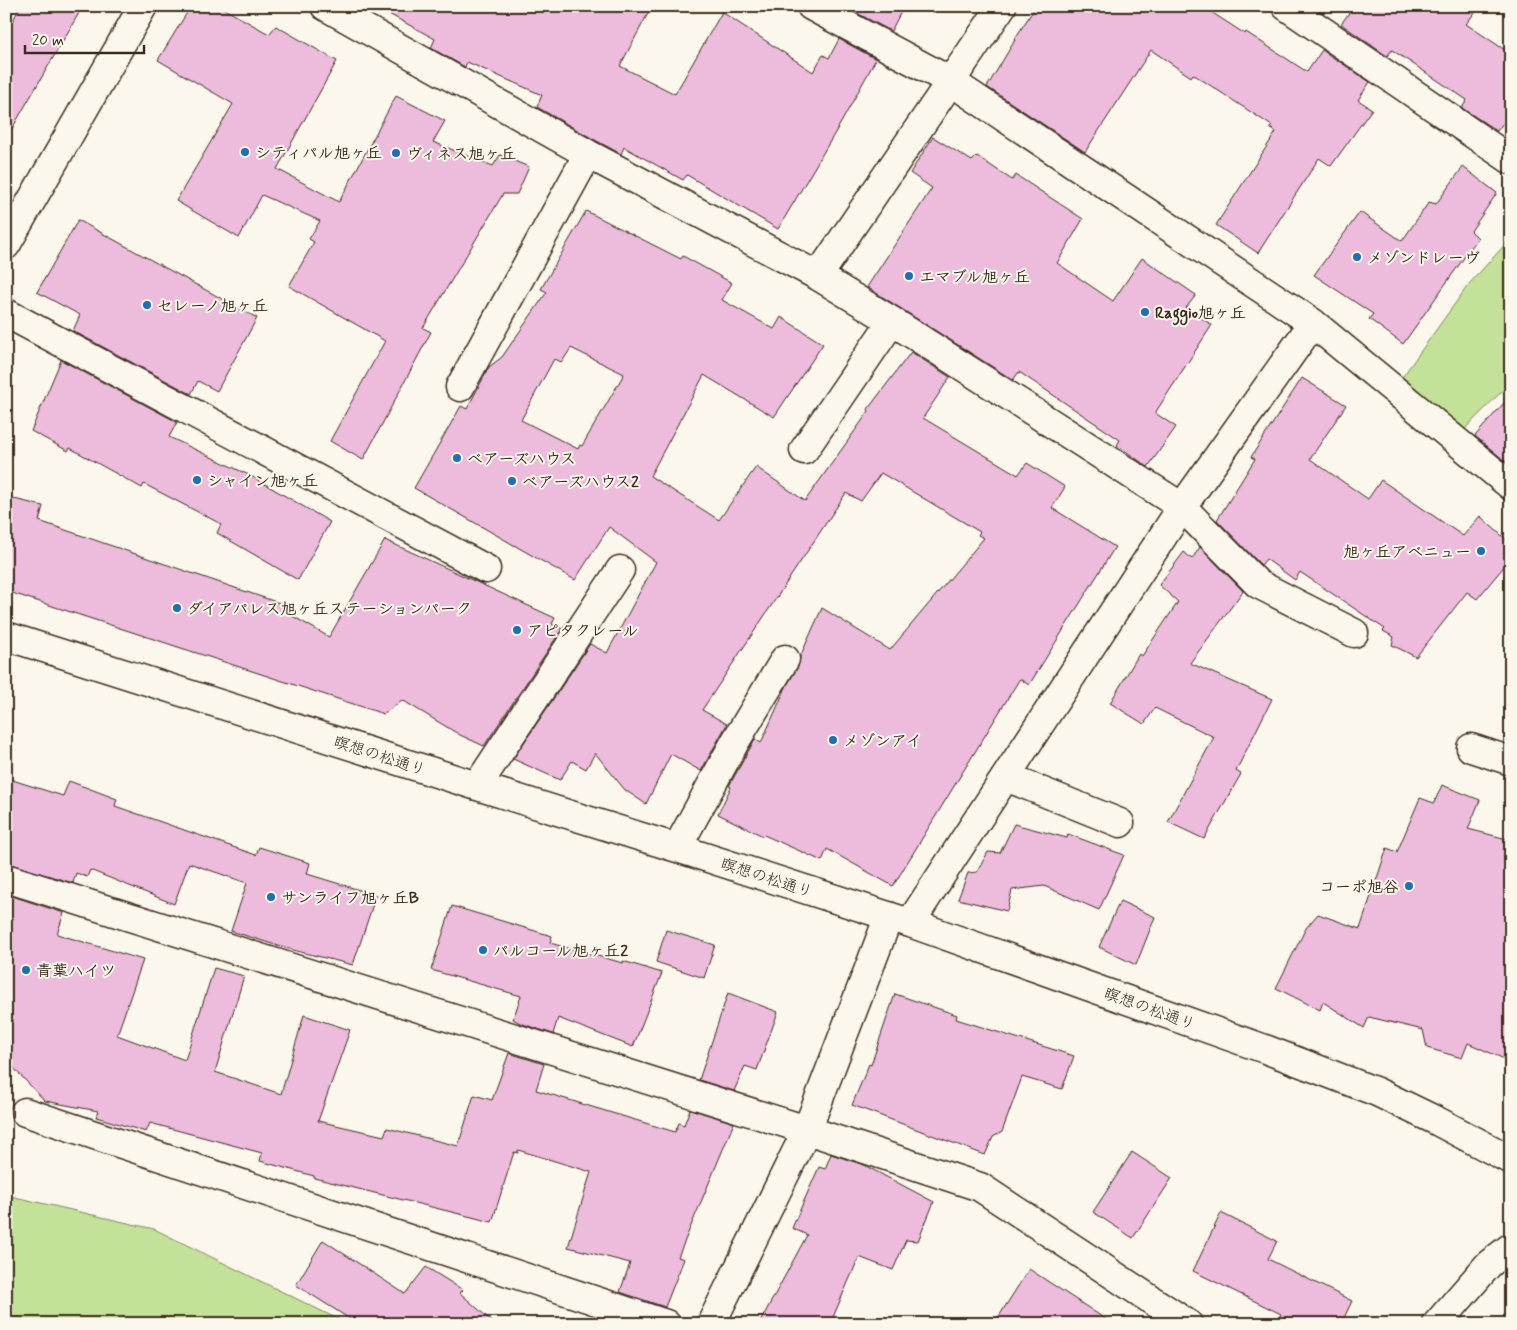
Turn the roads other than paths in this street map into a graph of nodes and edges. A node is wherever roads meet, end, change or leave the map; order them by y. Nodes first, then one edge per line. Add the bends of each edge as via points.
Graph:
1 (143, 6) edge
2 (325, 6) edge
3 (811, 6) edge
4 (1002, 6) edge
5 (1286, 6) edge
6 (950, 81) junction
7 (588, 154) junction
8 (1511, 160) edge
9 (6, 245) edge
10 (818, 276) junction
11 (6, 313) edge
12 (892, 321) junction
13 (1313, 323) junction
14 (460, 387) dead end
15 (804, 450) dead end
16 (1511, 486) edge
17 (1182, 507) junction
18 (486, 569) dead end
19 (620, 570) dead end
20 (1354, 633) dead end
21 (6, 636) edge
22 (785, 660) dead end
23 (1470, 748) dead end
24 (1511, 762) edge
25 (1006, 777) junction
26 (478, 786) junction
27 (1120, 823) dead end
28 (677, 848) junction
29 (6, 878) edge
30 (900, 920) junction
31 (25, 1112) dead end
32 (807, 1130) junction
33 (1511, 1160) edge
34 (1511, 1247) edge
35 (666, 1324) edge
36 (711, 1324) edge
37 (1188, 1324) edge
38 (1437, 1324) edge

1 - 9 street
2 - 7 street
3 - 6 street
4 - 6 street
5 - 8 street
6 - 10 street
6 - 13 street
7 - 10 street
7 - 14 street
10 - 12 street
11 - 18 street
12 - 15 street
12 - 17 street
13 - 16 street
13 - 17 street
17 - 20 street via 1258,584
17 - 25 street
19 - 26 street
21 - 26 street, 瞑想の松通り
22 - 28 street via 735,742
23 - 24 street
25 - 27 street
25 - 30 street
26 - 28 street, 瞑想の松通り
28 - 30 street, 瞑想の松通り
29 - 32 street
30 - 32 street
30 - 33 street, 瞑想の松通り via 1274,1052 1377,1092
31 - 35 street
32 - 36 street
32 - 37 street via 980,1187
34 - 38 street via 1488,1264

